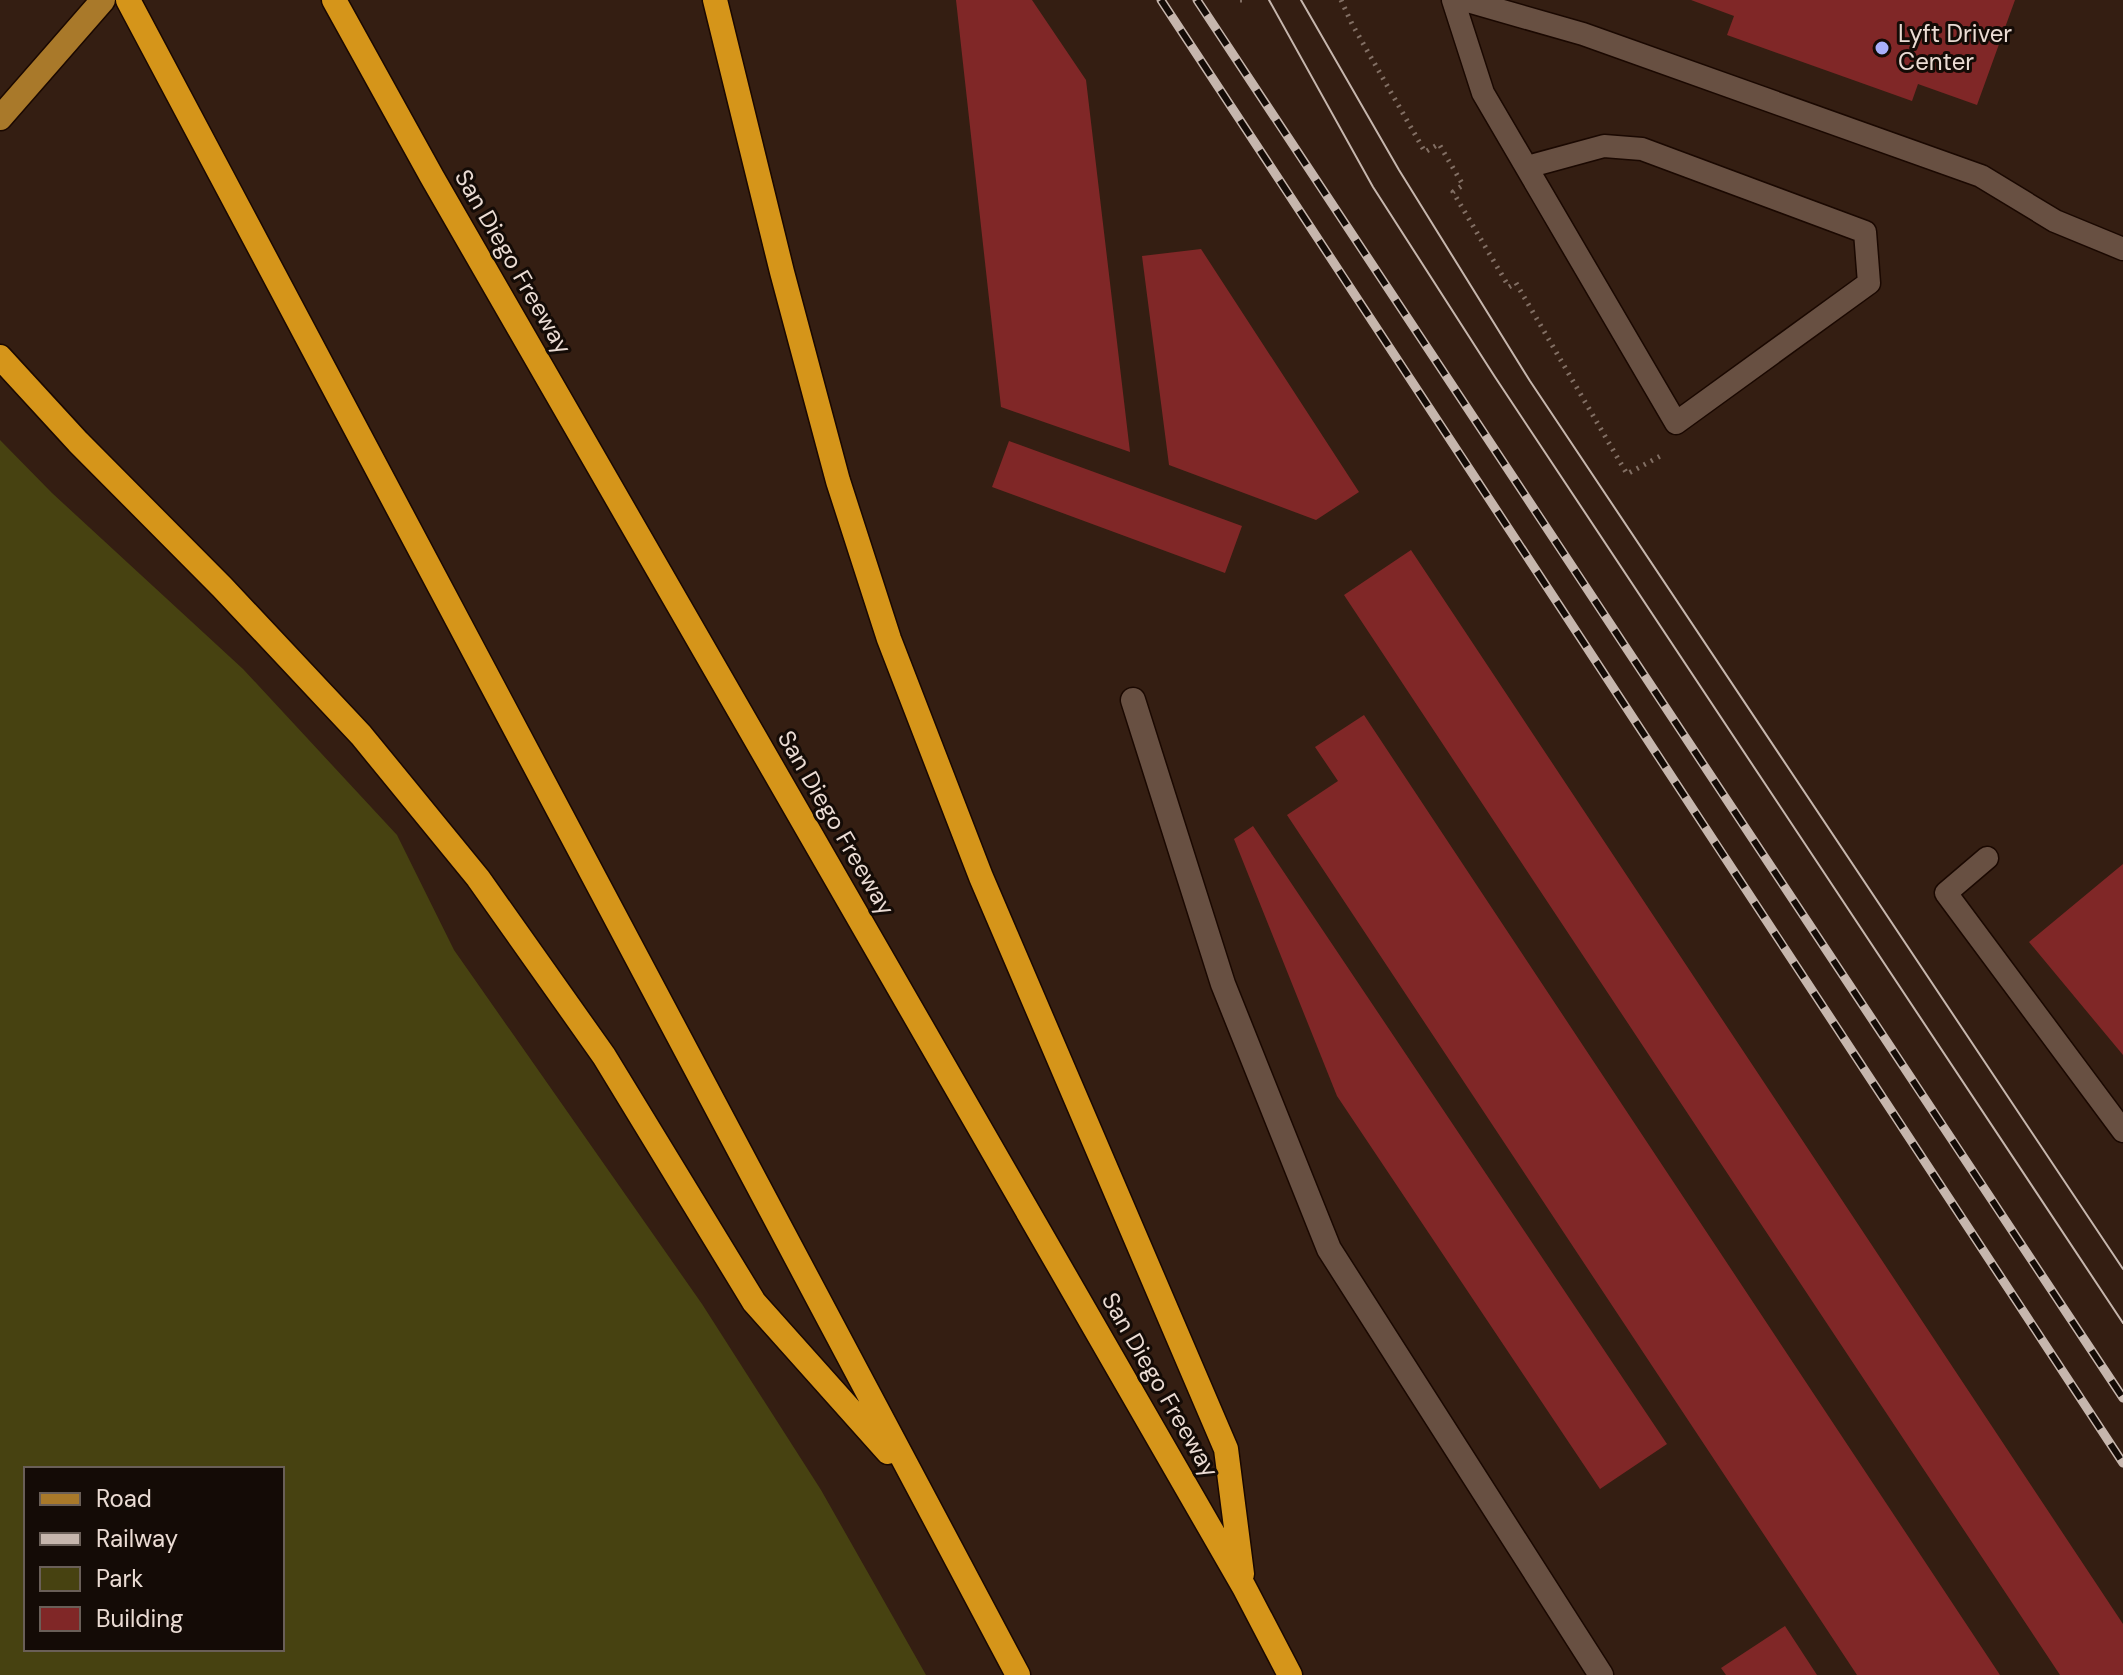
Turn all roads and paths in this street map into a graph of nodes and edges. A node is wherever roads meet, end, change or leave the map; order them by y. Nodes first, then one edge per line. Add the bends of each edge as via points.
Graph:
1 (103, 0) edge
2 (128, 0) edge
3 (334, 0) edge
4 (715, 0) edge
5 (1341, 0) edge
6 (1453, 0) edge
7 (1464, 0) edge
8 (0, 118) edge
9 (1527, 167) junction
10 (2123, 249) edge
11 (0, 357) edge
12 (1676, 423) junction
13 (1133, 700) dead end
14 (1987, 858) dead end
15 (2123, 1131) edge
16 (914, 1481) junction
17 (1244, 1587) junction
18 (1018, 1675) edge
19 (1290, 1675) edge
20 (1601, 1675) edge

1 - 8 main road
2 - 16 highway
3 - 17 highway, San Diego Freeway
4 - 17 highway via 838,481 889,639 981,877 1226,1449
5 - 12 path via 1425,152 1439,144 1463,185 1453,192 1509,287 1516,283 1627,474 1670,451
6 - 9 lane via 1483,93
7 - 10 lane via 1583,34 1981,176 2055,221
9 - 12 lane
9 - 12 lane via 1604,146 1642,149 1865,232 1869,283
11 - 16 highway via 379,757 478,878 604,1056 754,1302
13 - 20 street via 1223,984 1329,1249
14 - 15 lane via 1946,893
16 - 18 highway
17 - 19 highway, San Diego Freeway

